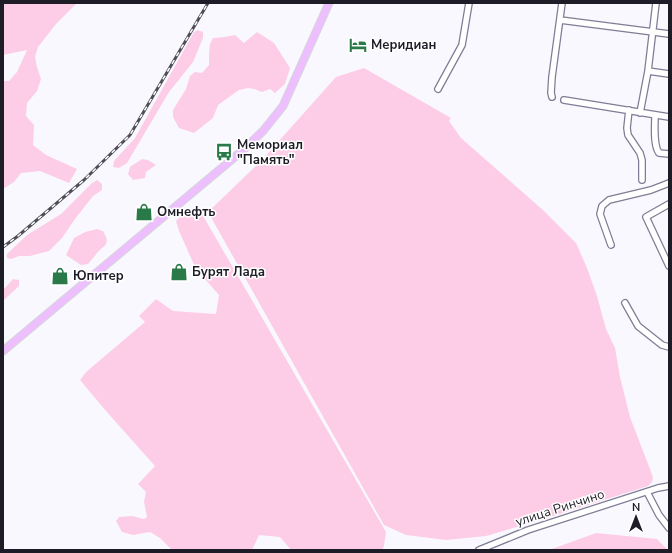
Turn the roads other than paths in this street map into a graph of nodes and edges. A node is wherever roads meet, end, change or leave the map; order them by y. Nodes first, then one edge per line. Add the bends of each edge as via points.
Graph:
1 (329, 3) edge
2 (470, 3) edge
3 (562, 3) edge
4 (656, 3) edge
5 (560, 20) junction
6 (652, 32) junction
7 (669, 34) edge
8 (648, 71) junction
9 (669, 74) edge
10 (438, 89) dead end
11 (552, 97) dead end
12 (564, 100) dead end
13 (629, 110) junction
14 (640, 113) junction
15 (655, 115) junction
16 (669, 117) edge
17 (669, 154) edge
18 (642, 180) dead end
19 (669, 183) edge
20 (669, 204) edge
21 (611, 245) dead end
22 (669, 266) edge
23 (624, 303) dead end
24 (669, 347) edge
25 (3, 352) edge
26 (669, 486) edge
27 (647, 492) junction
28 (669, 528) edge
29 (482, 550) edge

1 - 25 main road via 283,106 263,131
2 - 10 street via 462,45
3 - 5 street
4 - 6 street
5 - 6 street
5 - 11 street via 552,77
6 - 7 street
6 - 8 street
8 - 9 street
8 - 14 street
12 - 13 street
13 - 14 street
13 - 18 street via 628,135 640,153
14 - 15 street
15 - 16 street
15 - 17 street via 657,150 659,153
19 - 21 street via 609,200 602,206 600,214
20 - 22 street via 646,217
23 - 24 street via 638,326 662,345
26 - 27 street, улица Ринчино
27 - 28 street
27 - 29 street, улица Ринчино via 528,530

